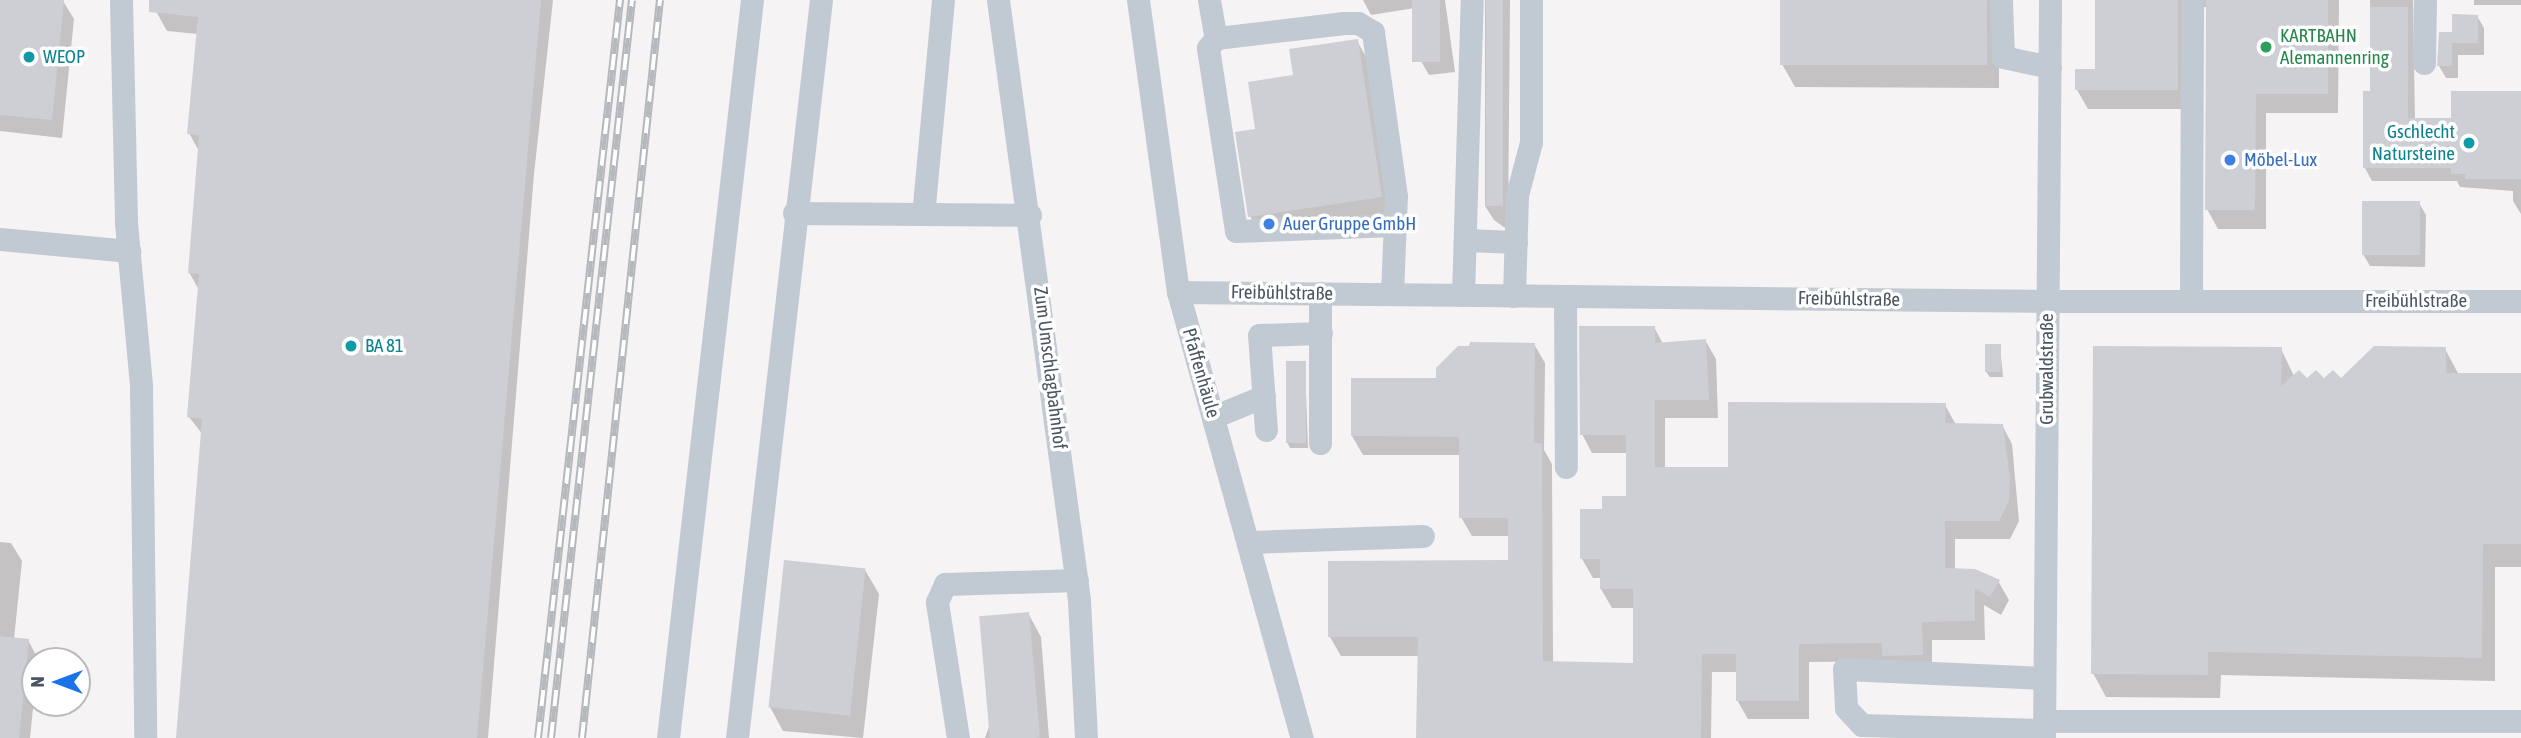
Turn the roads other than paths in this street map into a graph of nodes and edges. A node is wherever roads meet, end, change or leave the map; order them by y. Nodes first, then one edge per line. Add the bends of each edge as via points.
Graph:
1 (121, 0) edge
2 (752, 0) edge
3 (821, 0) edge
4 (943, 0) edge
5 (998, 0) edge
6 (1138, 0) edge
7 (1209, 0) edge
8 (1472, 0) edge
9 (1531, 0) edge
10 (2001, 0) edge
11 (2050, 0) edge
12 (2192, 0) edge
13 (2425, 0) edge
14 (1216, 38) junction
15 (2424, 63) dead end
16 (2050, 66) junction
17 (794, 213) junction
18 (923, 214) junction
19 (1030, 215) junction
20 (1394, 225) junction
21 (0, 239) edge
22 (1465, 240) junction
23 (1516, 242) junction
24 (129, 251) junction
25 (1178, 292) junction
26 (1320, 293) junction
27 (1392, 294) junction
28 (1463, 295) junction
29 (1514, 296) junction
30 (1565, 296) junction
31 (2048, 301) junction
32 (2191, 301) junction
33 (2521, 301) edge
34 (1321, 333) junction
35 (1264, 397) junction
36 (1213, 417) junction
37 (1266, 430) dead end
38 (1320, 443) dead end
39 (1566, 467) dead end
40 (1423, 536) dead end
41 (1249, 542) junction
42 (1077, 580) junction
43 (2044, 678) junction
44 (2521, 721) edge
45 (2044, 730) edge
46 (145, 738) edge
47 (668, 738) edge
48 (737, 738) edge
49 (958, 738) edge
50 (1086, 738) edge
51 (1302, 738) edge

1 - 24 street
2 - 47 street
3 - 17 street
4 - 18 street
5 - 19 street, Zum Umschlagbahnhof
6 - 25 street, Pfaffenhäule
7 - 14 street
8 - 22 street
9 - 23 street via 1531,142 1519,180
10 - 16 street via 2003,57
11 - 16 street, Grubwaldstraße
12 - 32 street
13 - 15 street
14 - 20 street via 1344,23 1358,23 1373,32 1396,195
14 - 20 street via 1208,48 1236,231
16 - 31 street, Grubwaldstraße
17 - 18 street
17 - 48 street
18 - 19 street
19 - 42 street, Zum Umschlagbahnhof
20 - 27 street
21 - 24 street
22 - 23 street
22 - 28 street
23 - 29 street
24 - 46 street via 141,386
25 - 26 street, Freibühlstraße
25 - 36 street, Pfaffenhäule
26 - 27 street, Freibühlstraße
26 - 34 street
27 - 28 street, Freibühlstraße
28 - 29 street, Freibühlstraße
29 - 30 street, Freibühlstraße
30 - 31 street, Freibühlstraße
30 - 39 street
31 - 32 street, Freibühlstraße
31 - 43 street, Grubwaldstraße
32 - 33 street, Freibühlstraße
34 - 35 street via 1259,335
34 - 38 street
35 - 36 street
35 - 37 street
36 - 41 street, Pfaffenhäule
40 - 41 street
41 - 51 street, Pfaffenhäule
42 - 49 street via 945,584 937,602
42 - 50 street, Zum Umschlagbahnhof
43 - 45 street, Grubwaldstraße
43 - 45 street via 1844,669 1846,708 1862,725
44 - 45 street

